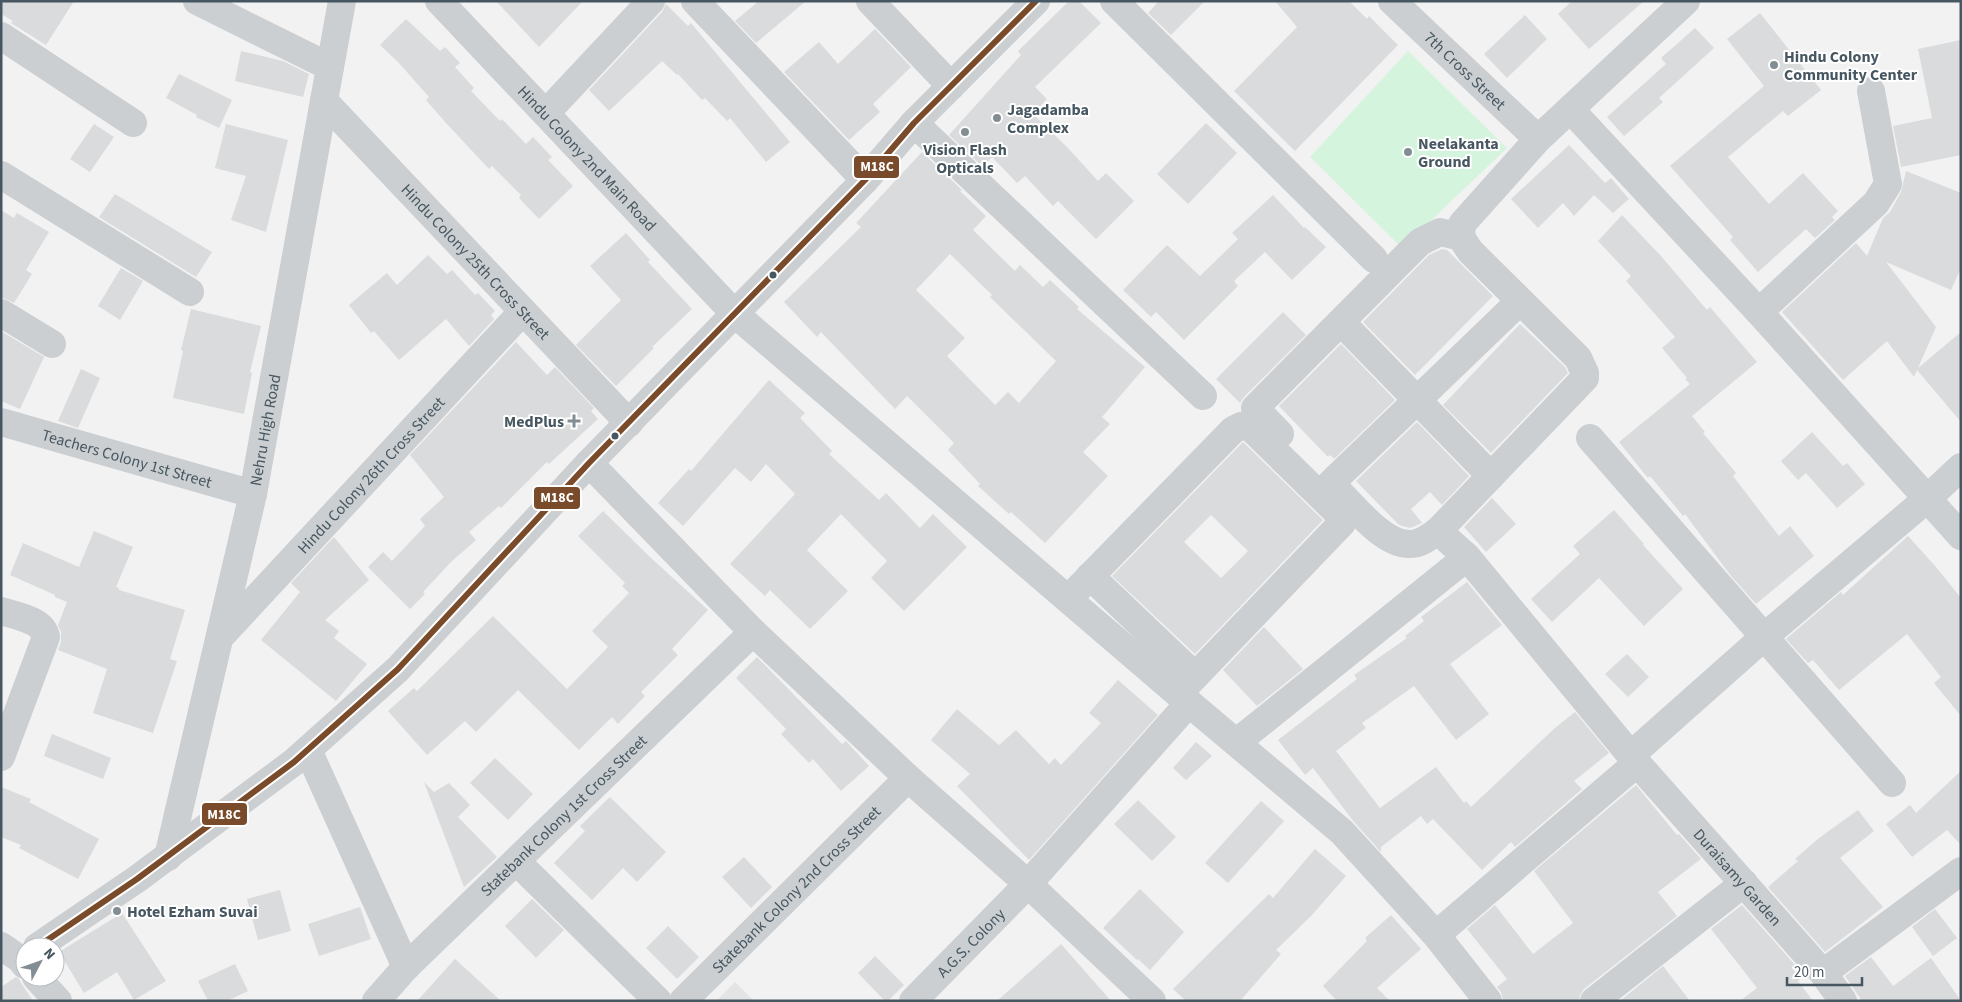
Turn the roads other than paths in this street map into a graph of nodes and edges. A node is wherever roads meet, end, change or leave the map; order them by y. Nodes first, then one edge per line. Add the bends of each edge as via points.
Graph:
1 (196, 1) edge
2 (342, 1) edge
3 (439, 1) edge
4 (651, 1) edge
5 (695, 1) edge
6 (870, 1) edge
7 (1036, 1) edge
8 (1114, 1) edge
9 (1392, 1) edge
10 (1686, 1) edge
11 (1, 36) edge
12 (330, 66) junction
13 (951, 86) junction
14 (1871, 91) dead end
15 (324, 101) junction
16 (1571, 110) junction
17 (546, 114) junction
18 (133, 123) dead end
19 (914, 123) junction
20 (1538, 139) junction
21 (1, 175) edge
22 (865, 180) junction
23 (1461, 237) junction
24 (1374, 259) dead end
25 (190, 292) dead end
26 (1520, 301) junction
27 (523, 311) junction
28 (1759, 312) junction
29 (1, 313) edge
30 (735, 314) junction
31 (1341, 322) junction
32 (52, 344) dead end
33 (1203, 396) dead end
34 (1417, 400) junction
35 (1, 422) edge
36 (628, 423) junction
37 (1590, 438) dead end
38 (589, 463) junction
39 (1961, 467) edge
40 (1491, 476) junction
41 (1331, 484) junction
42 (253, 494) junction
43 (1928, 498) junction
44 (1438, 532) junction
45 (1961, 536) edge
46 (1466, 557) junction
47 (1090, 576) junction
48 (1068, 599) junction
49 (1, 611) edge
50 (753, 632) junction
51 (1764, 637) junction
52 (219, 638) junction
53 (1187, 691) junction
54 (1237, 742) junction
55 (308, 750) junction
56 (1, 757) edge
57 (1634, 759) junction
58 (908, 778) junction
59 (1892, 783) dead end
60 (168, 857) junction
61 (516, 861) junction
62 (1961, 871) edge
63 (1744, 883) junction
64 (1028, 884) junction
65 (1436, 935) junction
66 (54, 937) edge
67 (406, 967) junction
68 (1823, 973) junction
69 (45, 987) edge
70 (58, 1001) edge
71 (376, 1001) edge
72 (658, 1001) edge
73 (683, 1001) edge
74 (914, 1001) edge
75 (1152, 1001) edge
76 (1488, 1001) edge
77 (1594, 1001) edge
78 (1843, 1001) edge

1 - 12 street
2 - 12 street, Nehru High Road
3 - 17 street, Hindu Colony 2nd Main Road
4 - 17 street
5 - 22 street
6 - 13 street
7 - 13 street
8 - 24 street
9 - 20 street, 7th Cross Street
10 - 16 street
11 - 18 street
12 - 15 street, Nehru High Road
13 - 19 street
14 - 28 street via 1888,184 1876,203
15 - 27 street, Hindu Colony 25th Cross Street
15 - 42 street, Nehru High Road
16 - 20 street
16 - 28 street
17 - 30 street, Hindu Colony 2nd Main Road
19 - 22 street
19 - 33 street
20 - 23 street via 1462,224
21 - 25 street
22 - 30 street
23 - 26 street via 1470,251
23 - 31 street via 1440,232 1420,242
26 - 34 street
26 - 40 street via 1578,358 1585,378
27 - 36 street, Hindu Colony 25th Cross Street
27 - 52 street, Hindu Colony 26th Cross Street
28 - 43 street
29 - 32 street
30 - 36 street
30 - 48 street, Hindu Colony 2nd Main Road
31 - 34 street
31 - 41 street via 1254,408
34 - 40 street
34 - 41 street
35 - 42 street, Teachers Colony 1st Street
36 - 38 street
37 - 51 street
38 - 50 street
38 - 55 street via 398,669
39 - 43 street
40 - 44 street
41 - 44 street via 1380,532 1398,543 1421,542
42 - 52 street, Nehru High Road
43 - 45 street
43 - 51 street
44 - 46 street, Duraisamy Garden
46 - 54 street
46 - 57 street, Duraisamy Garden
47 - 48 street
47 - 53 street
47 - 53 street, A.G.S. Colony via 1233,430 1241,426 1249,426 1342,517 1342,522
48 - 53 street, Hindu Colony 2nd Main Road
49 - 56 street via 36,623 43,628 46,637
50 - 58 street
50 - 61 street, Statebank Colony 1st Cross Street
51 - 57 street
51 - 59 street
52 - 60 street, Nehru High Road
53 - 54 street
53 - 64 street, A.G.S. Colony
54 - 65 street via 1342,832
55 - 60 street
55 - 67 street
57 - 63 street, Duraisamy Garden
57 - 65 street
58 - 64 street
58 - 73 street, Statebank Colony 2nd Cross Street
60 - 66 street
61 - 67 street, Statebank Colony 1st Cross Street
61 - 72 street
62 - 68 street
63 - 68 street, Duraisamy Garden
63 - 77 street
64 - 74 street, A.G.S. Colony
64 - 75 street
65 - 76 street
67 - 71 street, Statebank Colony 1st Cross Street
68 - 78 street, Duraisamy Garden
69 - 70 street

